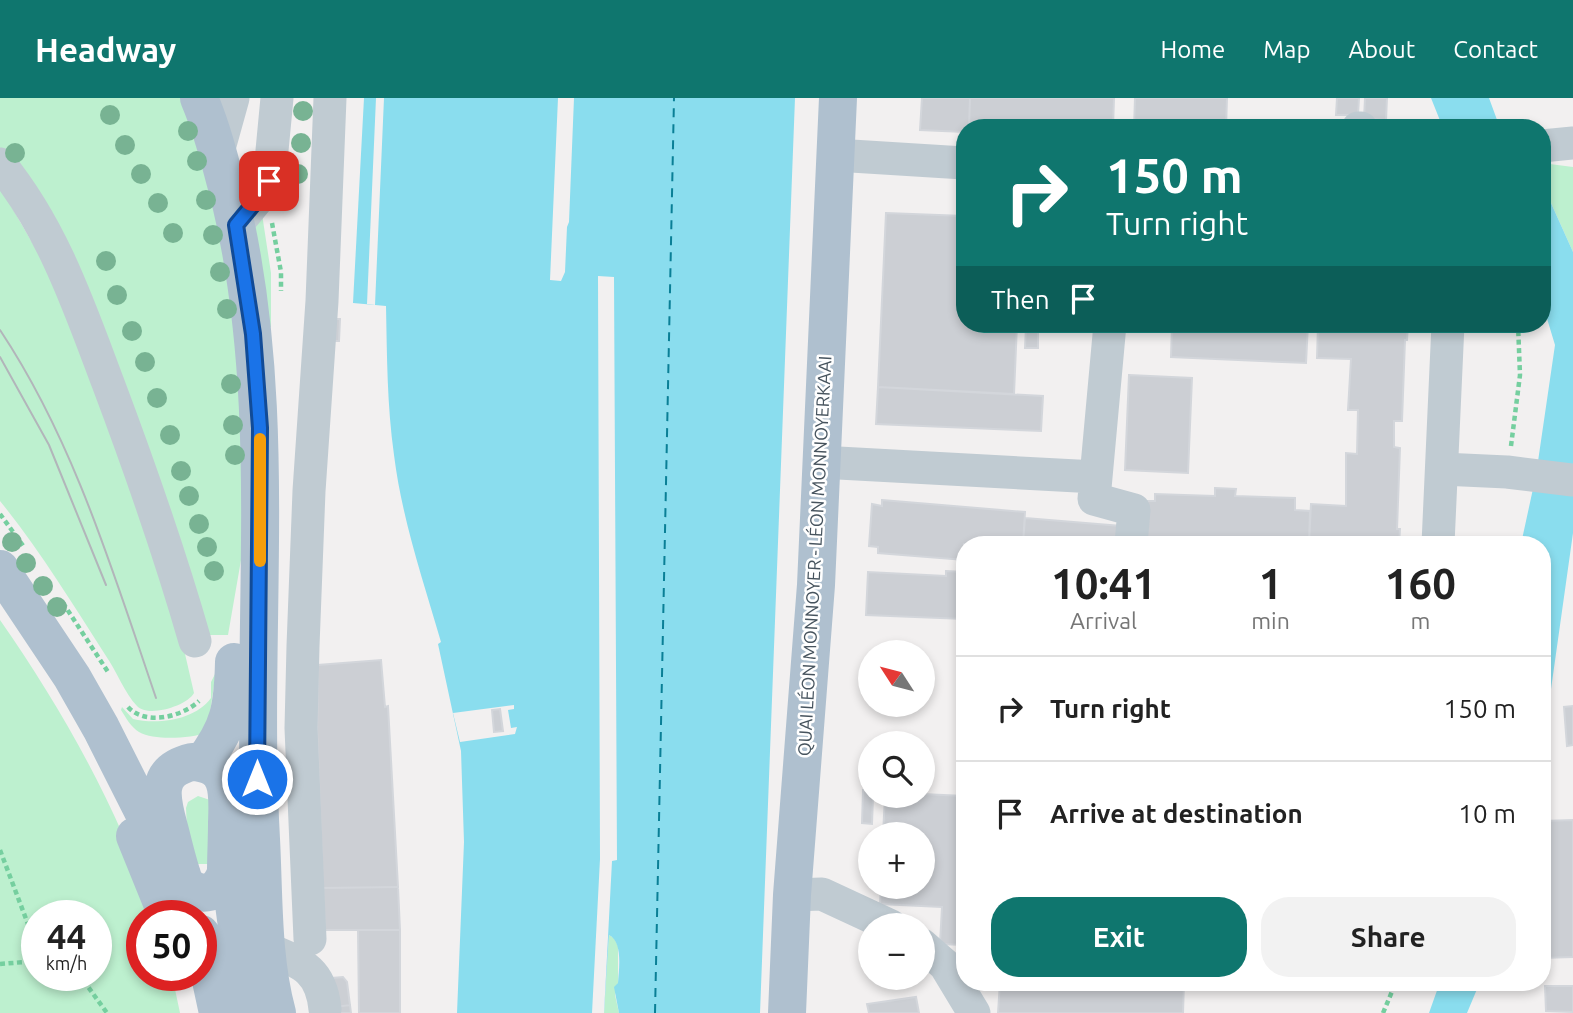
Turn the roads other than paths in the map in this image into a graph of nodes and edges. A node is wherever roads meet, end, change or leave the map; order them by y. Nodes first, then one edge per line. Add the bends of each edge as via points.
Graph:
1 (199, 98) edge
2 (233, 98) edge
3 (276, 98) edge
4 (330, 98) edge
5 (838, 98) edge
6 (1573, 143) edge
7 (273, 144) junction
8 (1551, 145) edge
9 (835, 155) junction
10 (220, 159) junction
11 (956, 163) edge
12 (0, 164) edge
13 (236, 225) junction
14 (1109, 333) edge
15 (1448, 333) edge
16 (820, 462) junction
17 (1442, 469) junction
18 (1096, 477) junction
19 (1573, 480) edge
20 (260, 487) junction
21 (1132, 536) edge
22 (1438, 536) edge
23 (0, 569) edge
24 (29, 613) junction
25 (195, 641) dead end
26 (188, 766) junction
27 (257, 779) junction
28 (226, 864) junction
29 (792, 895) junction
30 (184, 899) edge
31 (863, 913) edge
32 (310, 939) dead end
33 (268, 949) junction
34 (935, 956) edge
35 (956, 983) edge
36 (198, 991) edge
37 (214, 991) edge
38 (961, 991) edge
39 (326, 1009) dead end
40 (208, 1013) edge
41 (219, 1013) edge
42 (254, 1013) edge
43 (278, 1013) edge
44 (787, 1013) edge
45 (974, 1013) edge

1 - 10 main road
2 - 10 street
3 - 7 street
4 - 32 street via 301,728
5 - 9 main road, QUAI LÉON MONNOYER - LÉON MONNOYERKAAI
6 - 8 street
7 - 10 street via 256,157
7 - 13 street via 265,190
9 - 11 street
9 - 16 main road, QUAI LÉON MONNOYER - LÉON MONNOYERKAAI
10 - 13 main road
12 - 25 street via 36,215 67,274 135,457
13 - 20 main road via 258,379
14 - 18 street
15 - 17 street
16 - 18 street
16 - 29 main road, QUAI LÉON MONNOYER - LÉON MONNOYERKAAI via 816,585
17 - 19 street
17 - 22 street
18 - 21 street via 1094,499 1134,510
20 - 26 main road via 236,628 230,716 223,733
20 - 27 main road
23 - 24 main road
24 - 26 main road via 74,658 126,740 137,750
24 - 30 main road via 101,728
26 - 28 main road via 220,773 225,782
26 - 30 main road via 162,788 161,798
27 - 28 main road
27 - 33 main road
28 - 30 main road via 224,882 218,889
28 - 42 main road
29 - 31 street via 821,894
29 - 44 main road, QUAI LÉON MONNOYER - LÉON MONNOYERKAAI
33 - 39 street via 311,972 323,990
33 - 43 main road
34 - 35 street
36 - 40 main road
37 - 41 main road
38 - 45 street

